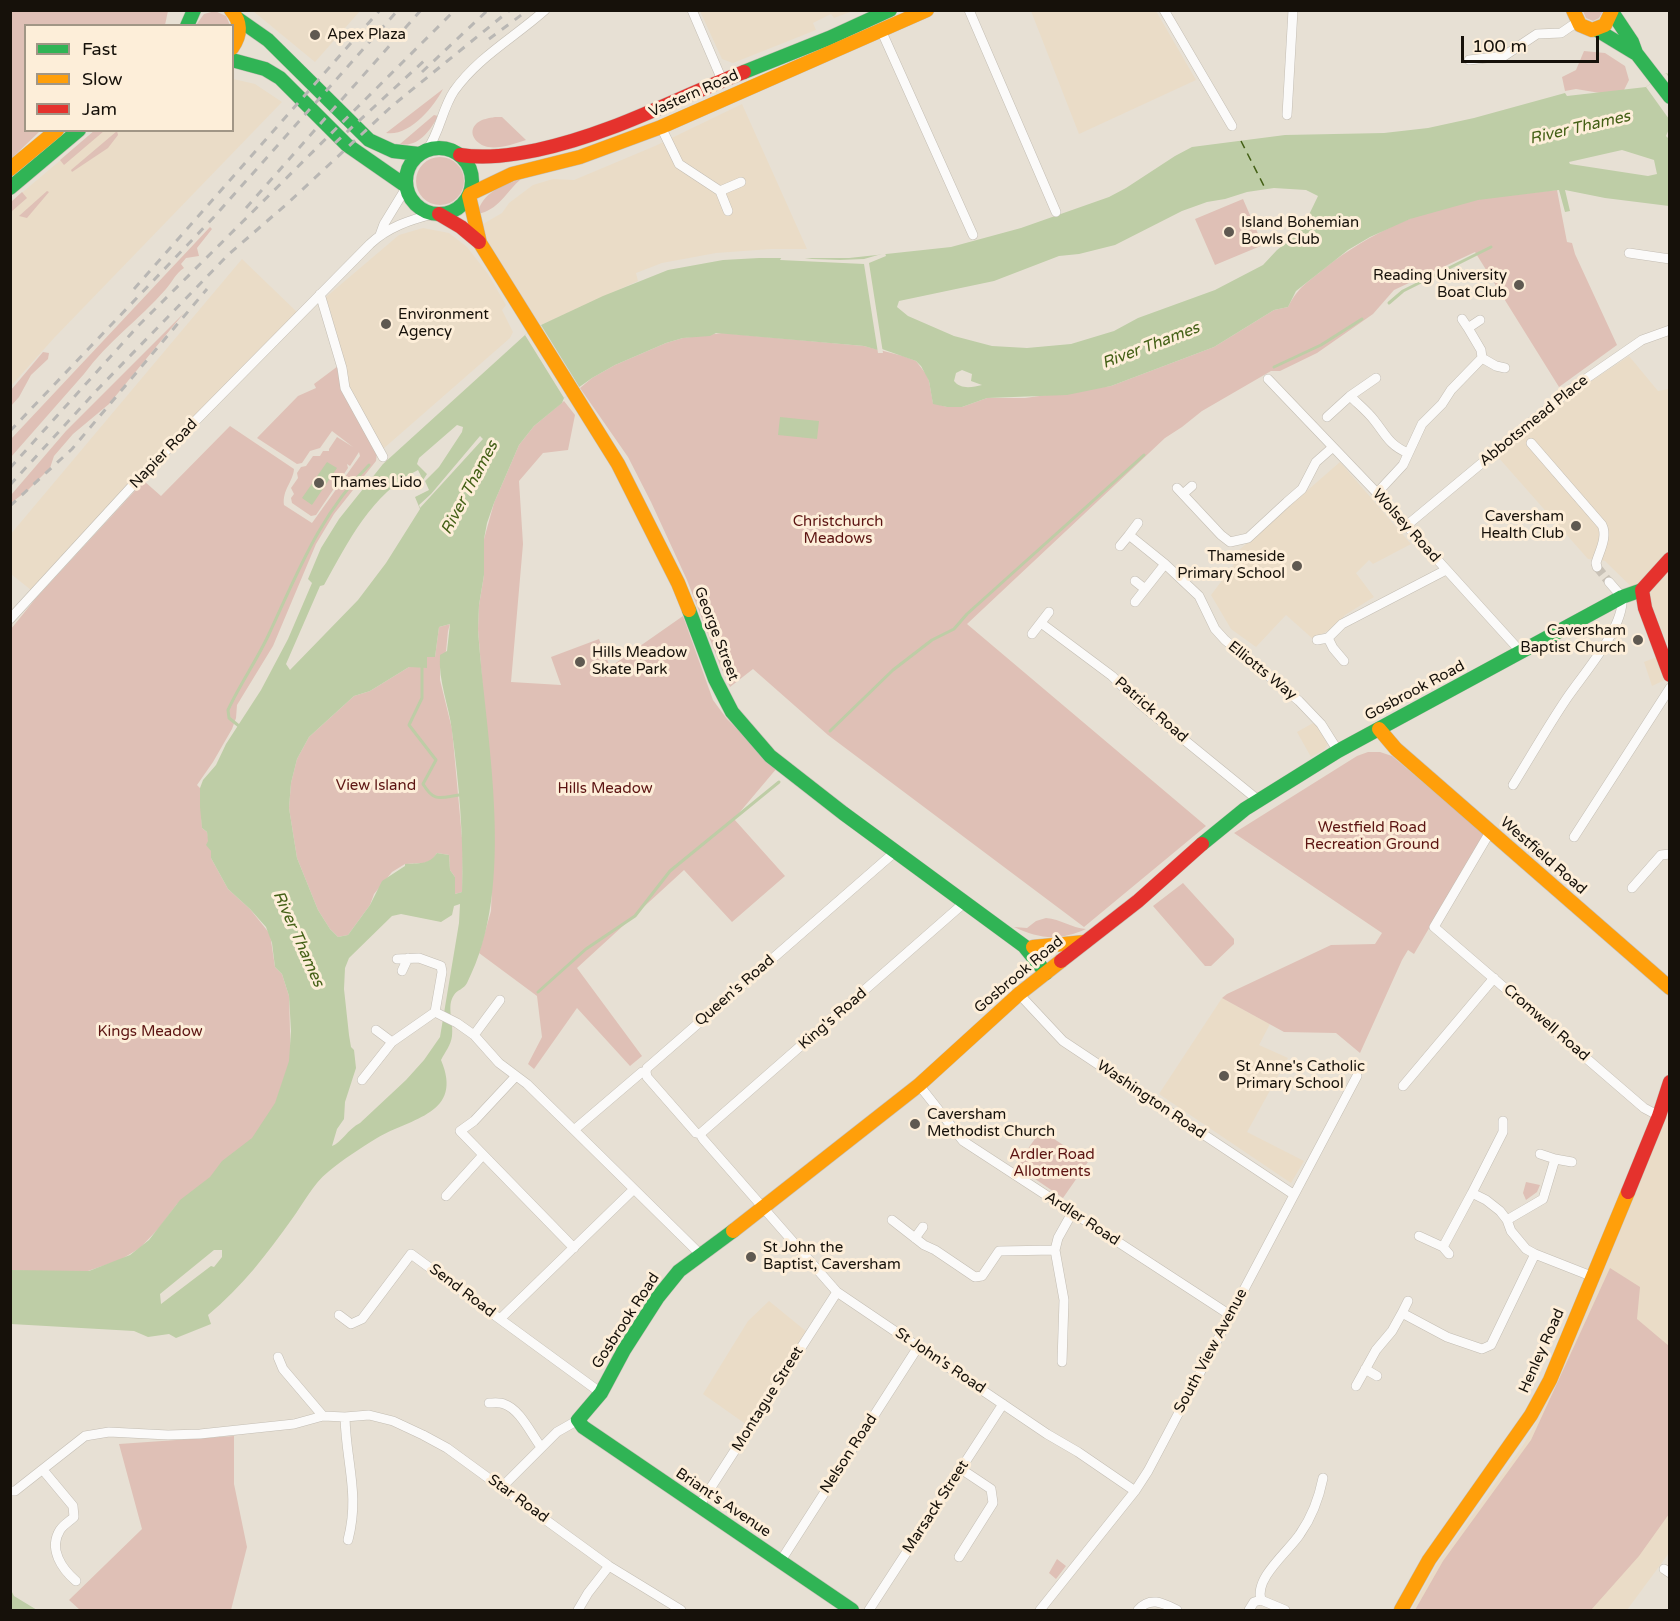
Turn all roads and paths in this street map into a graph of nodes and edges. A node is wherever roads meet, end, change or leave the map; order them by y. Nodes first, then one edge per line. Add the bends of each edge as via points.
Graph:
1 (194, 10) edge
2 (544, 10) edge
3 (692, 10) edge
4 (890, 10) edge
5 (927, 10) edge
6 (969, 10) edge
7 (1164, 10) edge
8 (1293, 10) edge
9 (1612, 11) edge
10 (236, 14) edge
11 (1573, 14) edge
12 (188, 24) edge
13 (881, 30) junction
14 (1597, 30) junction
15 (234, 45) edge
16 (1636, 53) junction
17 (1469, 60) dead end
18 (234, 61) edge
19 (722, 80) junction
20 (1670, 98) edge
21 (1287, 115) dead end
22 (1232, 126) dead end
23 (661, 127) junction
24 (55, 132) edge
25 (77, 132) edge
26 (423, 152) junction
27 (460, 155) junction
28 (10, 169) edge
29 (741, 182) dead end
30 (406, 187) junction
31 (10, 188) edge
32 (720, 191) junction
33 (469, 195) junction
34 (728, 211) dead end
35 (1056, 212) dead end
36 (436, 214) junction
37 (380, 235) junction
38 (973, 235) dead end
39 (480, 243) junction
40 (1629, 253) dead end
41 (1670, 259) edge
42 (320, 294) junction
43 (1480, 320) dead end
44 (1670, 330) edge
45 (1482, 358) junction
46 (1505, 368) dead end
47 (1376, 378) dead end
48 (1268, 379) dead end
49 (1350, 396) junction
50 (1289, 401) junction
51 (1281, 409) dead end
52 (1327, 417) dead end
53 (1531, 443) dead end
54 (1333, 447) junction
55 (1408, 453) junction
56 (383, 457) dead end
57 (1192, 486) dead end
58 (1377, 493) junction
59 (1138, 524) dead end
60 (1406, 526) junction
61 (1129, 535) junction
62 (1120, 546) dead end
63 (1670, 559) edge
64 (1165, 564) junction
65 (1597, 567) dead end
66 (1446, 570) junction
67 (1135, 581) dead end
68 (1609, 582) tunnel mouth
69 (1145, 589) junction
70 (1642, 590) junction
71 (1622, 597) junction
72 (1135, 602) dead end
73 (1049, 612) dead end
74 (10, 619) edge
75 (1041, 623) junction
76 (1032, 634) dead end
77 (1328, 638) junction
78 (1317, 640) dead end
79 (1521, 652) junction
80 (1344, 661) dead end
81 (1670, 675) edge
82 (1670, 688) edge
83 (1379, 729) junction
84 (1363, 738) junction
85 (1396, 749) junction
86 (1338, 751) junction
87 (1514, 785) dead end
88 (1258, 800) junction
89 (1490, 832) junction
90 (1574, 837) dead end
91 (896, 851) junction
92 (1670, 854) edge
93 (1632, 888) dead end
94 (964, 903) junction
95 (1085, 942) junction
96 (1029, 946) junction
97 (408, 958) junction
98 (397, 959) dead end
99 (1051, 969) junction
100 (402, 971) dead end
101 (1494, 978) junction
102 (1670, 988) edge
103 (1019, 994) junction
104 (500, 1000) dead end
105 (438, 1013) junction
106 (376, 1030) dead end
107 (474, 1035) junction
108 (392, 1042) junction
109 (646, 1072) junction
110 (516, 1076) junction
111 (1357, 1076) dead end
112 (362, 1080) dead end
113 (1670, 1082) edge
114 (919, 1085) junction
115 (1403, 1086) dead end
116 (1659, 1116) junction
117 (1503, 1121) dead end
118 (574, 1130) junction
119 (1503, 1132) junction
120 (700, 1134) junction
121 (1513, 1136) dead end
122 (1540, 1154) dead end
123 (483, 1155) junction
124 (1555, 1159) junction
125 (1572, 1162) dead end
126 (634, 1189) junction
127 (1472, 1193) junction
128 (1293, 1194) junction
129 (446, 1196) dead end
130 (764, 1209) junction
131 (1072, 1213) junction
132 (892, 1220) dead end
133 (1507, 1220) junction
134 (923, 1227) dead end
135 (1419, 1236) dead end
136 (915, 1238) junction
137 (574, 1248) junction
138 (1055, 1250) junction
139 (700, 1254) junction
140 (1535, 1254) junction
141 (1591, 1276) junction
142 (837, 1292) junction
143 (1408, 1301) dead end
144 (1402, 1312) junction
145 (1230, 1315) junction
146 (339, 1316) dead end
147 (500, 1319) junction
148 (918, 1347) junction
149 (278, 1358) dead end
150 (1062, 1362) dead end
151 (1365, 1369) junction
152 (1377, 1376) dead end
153 (1356, 1386) dead end
154 (601, 1393) junction
155 (489, 1403) dead end
156 (1004, 1404) junction
157 (323, 1416) junction
158 (345, 1418) junction
159 (578, 1420) junction
160 (541, 1447) junction
161 (961, 1469) junction
162 (43, 1470) junction
163 (1323, 1478) dead end
164 (502, 1487) junction
165 (1321, 1489) junction
166 (10, 1491) edge
167 (1135, 1491) junction
168 (1333, 1491) dead end
169 (699, 1506) junction
170 (348, 1540) dead end
171 (959, 1557) dead end
172 (780, 1562) junction
173 (609, 1566) junction
174 (76, 1581) dead end
175 (1262, 1600) junction
176 (578, 1611) edge
177 (681, 1611) edge
178 (852, 1611) edge
179 (869, 1611) edge
180 (1040, 1611) edge
181 (1138, 1611) edge
182 (1177, 1611) edge
183 (1249, 1611) edge
184 (1285, 1611) edge
185 (1401, 1611) edge

1 - 12 main road
2 - 26 street via 495,49 456,89 436,138
3 - 19 street
4 - 19 main road, Vastern Road
5 - 13 main road, Vastern Road
6 - 35 street
7 - 22 street
8 - 21 street
9 - 14 main road via 1608,22
9 - 16 main road
10 - 15 main road via 238,38
10 - 26 main road via 271,43 369,140 405,155
11 - 14 main road via 1585,28
11 - 17 street via 1560,33 1537,34 1504,56
13 - 23 main road, Vastern Road
13 - 38 street
14 - 16 main road
16 - 20 main road
18 - 30 main road via 265,69 280,78 347,145
19 - 27 main road, Vastern Road via 572,142 493,158
23 - 32 street via 680,164
23 - 33 main road, Vastern Road via 580,157 512,174
24 - 28 main road
25 - 31 main road
26 - 27 main road via 440,147
26 - 30 main road via 410,165
27 - 33 main road via 471,171
29 - 32 street
30 - 36 main road via 415,204
30 - 37 street
32 - 34 street
33 - 36 main road via 453,211
33 - 39 main road, George Street
36 - 37 street via 409,220
36 - 39 main road, George Street
37 - 42 street, Napier Road
39 - 91 main road, George Street via 618,464 678,583 732,712 770,756
40 - 41 street
42 - 56 street via 345,388
42 - 74 street, Napier Road via 145,472
43 - 45 street via 1465,324
44 - 60 street, Abbotsmead Place via 1642,340 1571,389
45 - 46 street
45 - 55 street via 1422,424
47 - 49 street
48 - 50 street, Wolsey Road
49 - 52 street
49 - 55 street via 1375,420 1386,439
50 - 51 street
50 - 54 street, Wolsey Road
53 - 65 street via 1602,525 1605,531
54 - 57 street via 1316,462 1302,489 1248,538 1230,542 1221,535 1180,491
54 - 58 street, Wolsey Road
55 - 58 street via 1396,475
58 - 60 street, Wolsey Road
59 - 61 street
60 - 66 street, Wolsey Road
61 - 62 street
61 - 64 street, Elliotts Way
63 - 70 main road
64 - 69 street
64 - 86 street, Elliotts Way via 1199,596 1215,629 1225,640 1299,701 1321,724
66 - 77 street via 1342,624
66 - 79 street, Wolsey Road
67 - 69 street
68 - 71 street
69 - 72 street
70 - 71 main road, Gosbrook Road
70 - 81 main road
71 - 79 main road, Gosbrook Road
71 - 87 street via 1621,612 1607,640
73 - 75 street
75 - 76 street
75 - 88 street, Patrick Road via 1112,676 1139,703
77 - 78 street
77 - 80 street
79 - 83 main road, Gosbrook Road
82 - 90 street
83 - 84 main road, Gosbrook Road
83 - 85 main road, Westfield Road
84 - 85 main road, Westfield Road
84 - 86 main road, Gosbrook Road
85 - 89 main road, Westfield Road
86 - 88 main road, Gosbrook Road
88 - 95 main road, Gosbrook Road
89 - 101 street, Cromwell Road via 1434,927
89 - 102 main road, Westfield Road
91 - 94 main road, George Street
91 - 109 street, Queen's Road
92 - 93 street via 1661,855
94 - 96 main road, George Street
94 - 120 street, King's Road
95 - 96 main road
95 - 99 main road, Gosbrook Road
96 - 99 main road, George Street via 1043,951
97 - 98 street
97 - 100 street
97 - 105 street via 441,966
99 - 103 main road, Gosbrook Road
101 - 115 street
101 - 116 street, Cromwell Road via 1644,1108
103 - 114 main road, Gosbrook Road
103 - 128 street, Washington Road via 1063,1041
104 - 107 street
105 - 107 street
105 - 108 street
106 - 108 street
107 - 110 street
108 - 112 street
109 - 118 street, Queen's Road
109 - 120 street, St John's Road
110 - 118 street
110 - 123 street via 460,1131
111 - 128 street, South View Avenue
113 - 116 main road, Henley Road
114 - 130 main road, Gosbrook Road
114 - 131 street, Ardler Road via 963,1141
116 - 141 main road, Henley Road
117 - 119 street
118 - 126 street
119 - 121 street
119 - 127 street
120 - 130 street, St John's Road
122 - 124 street
123 - 129 street
123 - 137 street
124 - 125 street
124 - 133 street via 1543,1199
126 - 137 street
126 - 139 street
127 - 133 street via 1500,1210
127 - 135 street via 1446,1250
128 - 145 street, South View Avenue
130 - 139 main road, Gosbrook Road
130 - 142 street, St John's Road
131 - 138 street
131 - 145 street, Ardler Road
132 - 136 street
133 - 140 street via 1511,1231
134 - 136 street
136 - 138 street via 975,1277 982,1275 999,1251
137 - 147 street
138 - 150 street via 1064,1300
139 - 154 main road, Gosbrook Road via 679,1271 658,1297
140 - 141 street
140 - 144 street via 1491,1345 1482,1349
141 - 185 main road, Henley Road via 1550,1380 1531,1415 1429,1560
142 - 148 street, St John's Road
142 - 169 street, Montague Street
143 - 144 street
144 - 151 street
145 - 167 street, South View Avenue
146 - 147 street, Send Road via 351,1324 362,1319 411,1254
147 - 154 street, Send Road
148 - 156 street, St John's Road
148 - 172 street, Nelson Road
149 - 157 street
151 - 152 street
151 - 153 street
154 - 159 main road, Gosbrook Road
155 - 160 street via 504,1404 520,1414
156 - 161 street, Marsack Street
156 - 167 street, St John's Road
157 - 158 street, Star Road
157 - 162 street via 294,1424 200,1434 109,1432 85,1436
158 - 164 street, Star Road via 369,1415 393,1421 447,1448
158 - 170 street via 354,1504
159 - 160 street, Gosbrook Road
159 - 169 main road, Briant's Avenue
160 - 164 street, Gosbrook Road
161 - 171 street via 991,1490 993,1503
161 - 179 street, Marsack Street
162 - 166 street
162 - 174 street via 73,1506 74,1517 59,1531 56,1548 62,1568
163 - 165 street
164 - 173 street, Star Road
165 - 168 street
165 - 175 street via 1300,1535 1260,1588
167 - 180 street, South View Avenue
169 - 172 main road, Briant's Avenue
172 - 178 main road, Briant's Avenue
173 - 176 street
173 - 177 street, Star Road
175 - 183 street via 1254,1602
175 - 184 street
181 - 182 street via 1150,1601

